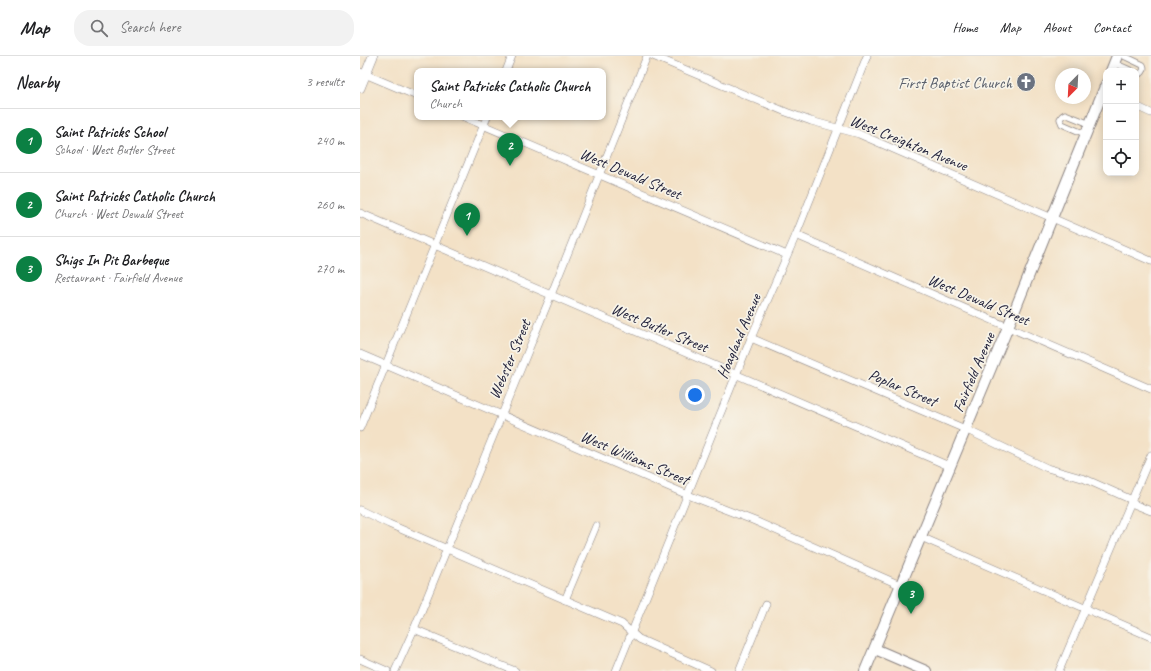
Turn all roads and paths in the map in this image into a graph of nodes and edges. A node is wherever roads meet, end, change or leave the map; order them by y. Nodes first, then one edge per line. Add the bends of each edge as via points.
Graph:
1 (373, 56) edge
2 (512, 56) edge
3 (647, 56) edge
4 (653, 56) edge
5 (867, 56) edge
6 (1124, 56) edge
7 (1114, 63) edge
8 (507, 68) edge
9 (1125, 68) edge
10 (363, 73) edge
11 (1139, 74) edge
12 (360, 88) edge
13 (1103, 94) edge
14 (414, 95) edge
15 (1139, 107) edge
16 (1151, 113) edge
17 (472, 120) edge
18 (486, 120) edge
19 (1090, 124) junction
20 (484, 125) junction
21 (838, 129) junction
22 (1086, 134) junction
23 (599, 174) junction
24 (360, 213) edge
25 (1052, 218) junction
26 (796, 235) junction
27 (434, 244) junction
28 (788, 255) junction
29 (1151, 261) edge
30 (551, 295) junction
31 (1008, 327) junction
32 (751, 338) junction
33 (360, 354) edge
34 (385, 365) junction
35 (736, 375) junction
36 (1151, 389) edge
37 (501, 414) junction
38 (360, 428) edge
39 (965, 429) junction
40 (1151, 455) edge
41 (949, 466) junction
42 (688, 495) junction
43 (1132, 501) junction
44 (360, 510) edge
45 (1151, 511) edge
46 (596, 526) dead end
47 (920, 537) junction
48 (446, 549) junction
49 (900, 585) junction
50 (565, 600) junction
51 (766, 604) dead end
52 (1085, 608) junction
53 (414, 629) junction
54 (632, 632) junction
55 (1151, 637) edge
56 (875, 649) junction
57 (360, 659) edge
58 (387, 671) edge
59 (395, 671) edge
60 (515, 671) edge
61 (616, 671) edge
62 (711, 671) edge
63 (739, 671) edge
64 (865, 671) edge
65 (926, 671) edge
66 (1059, 671) edge

1 - 10 street
2 - 8 street
3 - 23 street, Webster Street
4 - 21 street, West Creighton Avenue via 786,112
5 - 21 street, Hoagland Avenue
6 - 11 street via 1144,65 1143,72
7 - 9 street
10 - 12 street
10 - 14 street
13 - 19 main road, Fairfield Avenue
15 - 16 street
17 - 20 street, West Dewald Street
18 - 20 street
19 - 22 main road, Fairfield Avenue
19 - 22 street via 1065,114 1060,119 1062,124
20 - 23 street, West Dewald Street
20 - 27 street
21 - 25 street, West Creighton Avenue via 866,137
21 - 26 street, Hoagland Avenue
22 - 25 main road, Fairfield Avenue
23 - 28 street, West Dewald Street
23 - 30 street, Webster Street
24 - 27 street, West Butler Street
25 - 29 street, West Creighton Avenue
25 - 31 main road, Fairfield Avenue
26 - 28 street, Hoagland Avenue
26 - 31 street, West Dewald Street
27 - 30 street, West Butler Street
27 - 34 street
28 - 32 street, Hoagland Avenue
30 - 35 street, West Butler Street
30 - 37 street, Webster Street
31 - 36 street, West Dewald Street
31 - 39 main road, Fairfield Avenue
32 - 35 street, Hoagland Avenue
32 - 39 street, Poplar Street
33 - 34 street, West Williams Street
34 - 37 street, West Williams Street
34 - 38 street
35 - 41 street, West Butler Street
35 - 42 street, Hoagland Avenue
37 - 42 street, West Williams Street
37 - 48 street, Webster Street
39 - 41 main road, Fairfield Avenue
39 - 43 street, Poplar Street via 1047,468 1085,479
40 - 43 street
41 - 47 main road, Fairfield Avenue
42 - 49 street, West Williams Street via 755,521
42 - 54 street, Hoagland Avenue
43 - 45 street, Poplar Street
43 - 52 street
44 - 48 street
46 - 50 street
47 - 49 main road, Fairfield Avenue
47 - 52 street
48 - 50 street
48 - 53 street, Webster Street
49 - 56 main road, Fairfield Avenue
50 - 54 street via 622,624
51 - 63 street
52 - 55 street
52 - 66 street
53 - 59 street, Webster Street
53 - 60 street
54 - 61 street, Hoagland Avenue
54 - 62 street via 639,639
56 - 64 main road, Fairfield Avenue
56 - 65 main road
57 - 58 street

